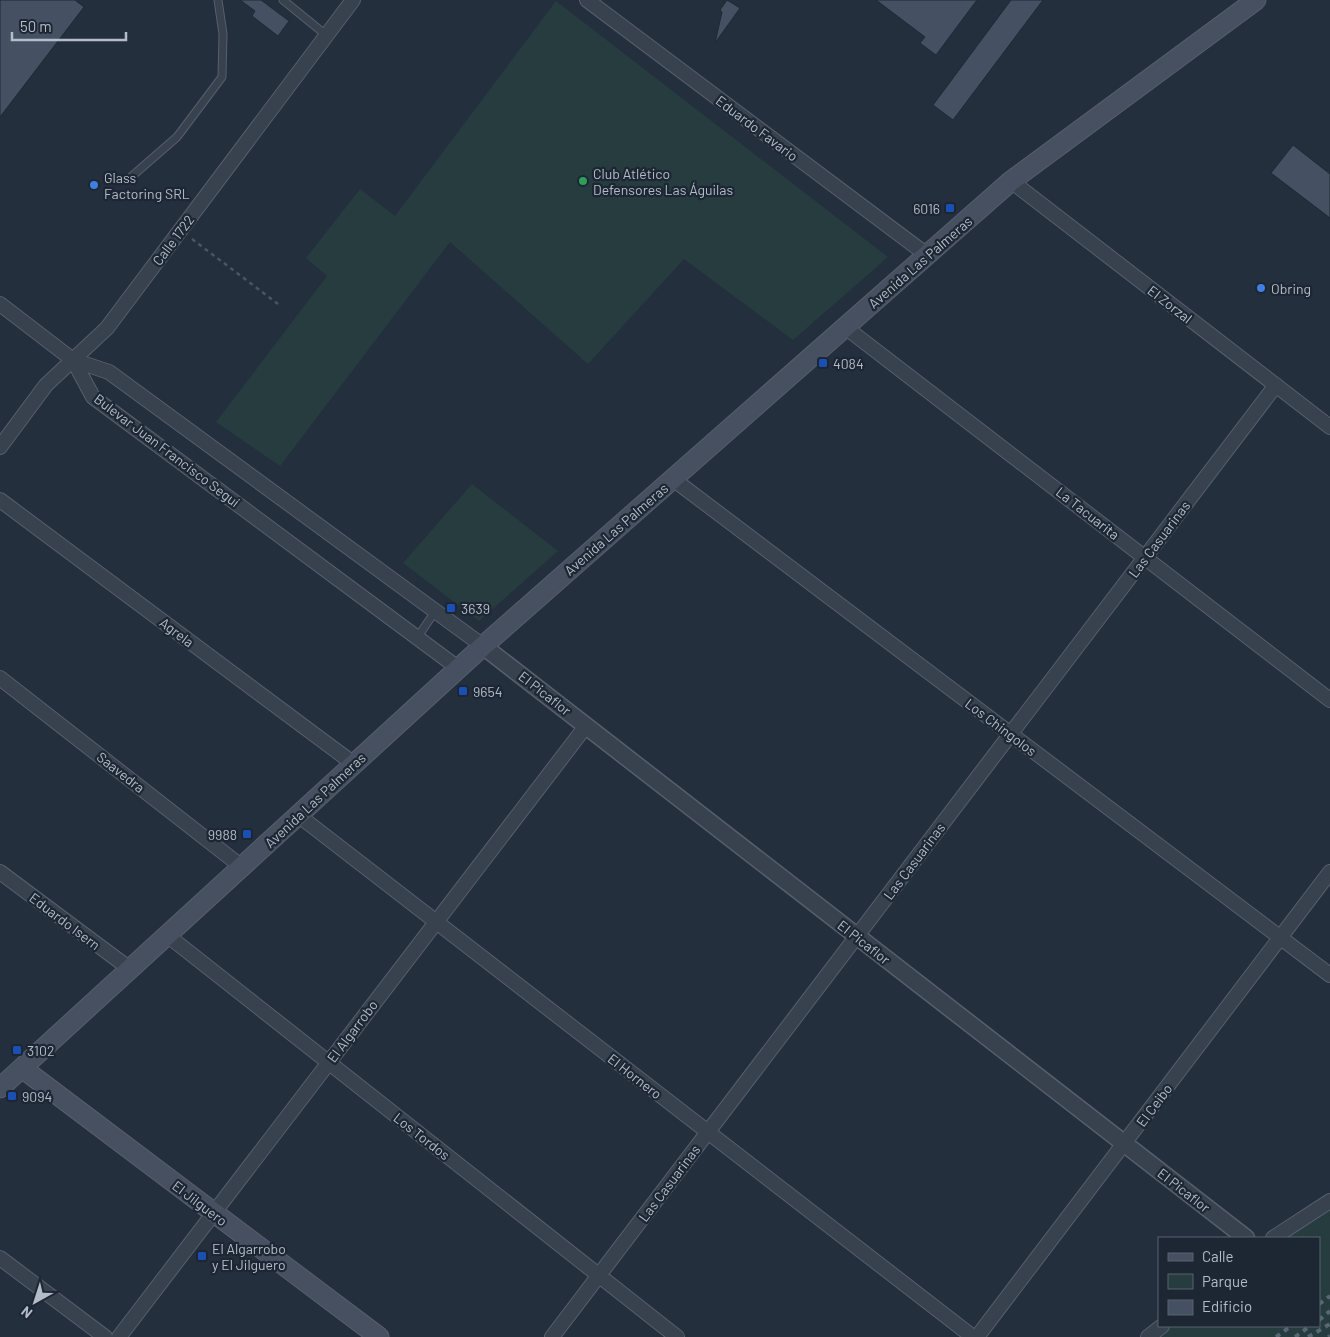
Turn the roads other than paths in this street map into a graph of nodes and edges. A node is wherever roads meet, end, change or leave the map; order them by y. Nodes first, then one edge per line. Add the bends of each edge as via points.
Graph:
1 (218, 0) edge
2 (283, 0) edge
3 (353, 0) edge
4 (587, 0) edge
5 (1256, 0) edge
6 (326, 35) junction
7 (131, 177) dead end
8 (1011, 181) junction
9 (927, 255) junction
10 (0, 304) edge
11 (846, 327) junction
12 (73, 360) junction
13 (1276, 386) junction
14 (1330, 427) edge
15 (0, 447) edge
16 (673, 479) junction
17 (0, 500) edge
18 (1145, 557) junction
19 (436, 610) junction
20 (417, 638) junction
21 (483, 646) junction
22 (458, 668) junction
23 (0, 678) edge
24 (1330, 700) edge
25 (586, 726) junction
26 (1011, 734) junction
27 (354, 764) junction
28 (298, 815) junction
29 (242, 867) junction
30 (0, 872) edge
31 (1330, 872) edge
32 (436, 922) junction
33 (167, 935) junction
34 (857, 936) junction
35 (1281, 937) junction
36 (130, 969) junction
37 (1330, 975) edge
38 (329, 1062) junction
39 (22, 1068) junction
40 (2, 1082) edge
41 (708, 1132) junction
42 (1124, 1144) junction
43 (1330, 1201) edge
44 (214, 1213) junction
45 (1245, 1237) edge
46 (1274, 1237) edge
47 (0, 1258) edge
48 (599, 1275) junction
49 (1161, 1327) edge
50 (105, 1337) edge
51 (119, 1337) edge
52 (379, 1337) edge
53 (552, 1337) edge
54 (677, 1337) edge
55 (973, 1337) edge
56 (977, 1337) edge
57 (1148, 1337) edge

1 - 7 lane via 223,34 222,77 177,137
2 - 6 lane
3 - 6 street, Calle 1722
4 - 9 street, Eduardo Favario
5 - 8 main road, Avenida Las Palmeras
6 - 12 street, Calle 1722 via 107,328
8 - 9 main road, Avenida Las Palmeras
8 - 13 street, El Zorzal
9 - 11 main road, Avenida Las Palmeras
10 - 12 street
11 - 16 main road, Avenida Las Palmeras
11 - 18 street, La Tacuarita
12 - 15 street, Calle 1722 via 46,385
12 - 19 street, Bulevar Juan Francisco Seguí via 109,372
12 - 20 street, Bulevar Juan Francisco Seguí via 93,397
13 - 14 street, El Zorzal
13 - 18 street, Las Casuarinas
16 - 21 main road, Avenida Las Palmeras
16 - 26 street, Los Chingolos
17 - 27 street, Agrela
18 - 24 street, La Tacuarita
18 - 26 street, Las Casuarinas
19 - 20 lane
19 - 21 street, Bulevar Juan Francisco Seguí
20 - 22 street, Bulevar Juan Francisco Seguí
21 - 22 main road, Avenida Las Palmeras
21 - 25 street, El Picaflor
22 - 27 main road, Avenida Las Palmeras
23 - 29 street, Saavedra
25 - 32 street, El Algarrobo
25 - 34 street, El Picaflor
26 - 34 street, Las Casuarinas
26 - 35 street, Los Chingolos
27 - 28 main road, Avenida Las Palmeras
28 - 29 main road, Avenida Las Palmeras
28 - 32 street, El Hornero
29 - 33 main road, Avenida Las Palmeras
30 - 36 street, Eduardo Isern
31 - 35 street, El Ceibo
32 - 38 street, El Algarrobo
32 - 41 street, El Hornero
33 - 36 main road, Avenida Las Palmeras
33 - 38 street, Los Tordos
34 - 41 street, Las Casuarinas
34 - 42 street, El Picaflor
35 - 37 street, Los Chingolos
35 - 42 street, El Ceibo
36 - 39 main road, Avenida Las Palmeras
38 - 44 street, El Algarrobo
38 - 48 street, Los Tordos
39 - 40 main road, Avenida Las Palmeras
39 - 44 main road, El Jilguero
41 - 48 street, Las Casuarinas
41 - 55 street, El Hornero
42 - 45 street, El Picaflor
42 - 56 street, El Ceibo
43 - 46 street
44 - 51 street, El Algarrobo
44 - 52 main road, El Jilguero
47 - 50 street
48 - 53 street, Las Casuarinas
48 - 54 street, Los Tordos
49 - 57 street

